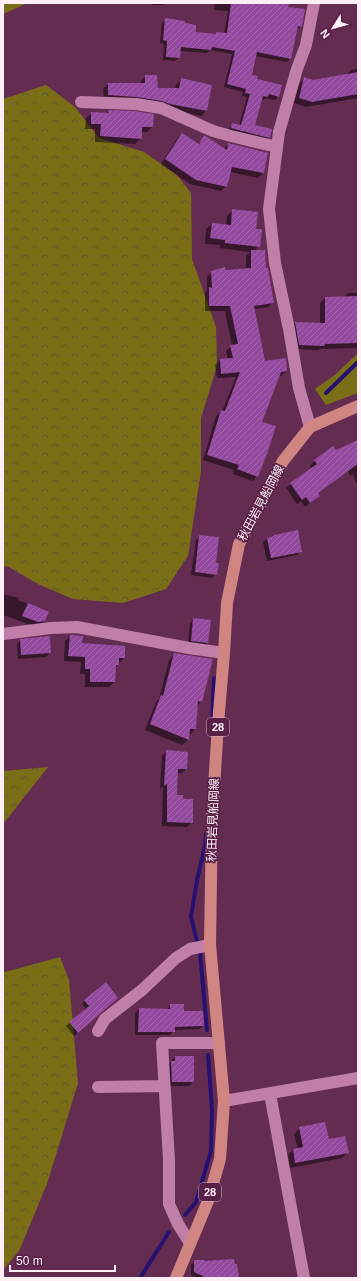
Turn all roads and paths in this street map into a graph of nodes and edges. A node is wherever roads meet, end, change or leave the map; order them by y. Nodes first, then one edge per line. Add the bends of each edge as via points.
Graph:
1 (314, 3) edge
2 (81, 102) dead end
3 (277, 147) junction
4 (358, 406) edge
5 (310, 427) junction
6 (3, 634) edge
7 (224, 653) junction
8 (210, 946) junction
9 (98, 1031) dead end
10 (219, 1043) junction
11 (358, 1078) edge
12 (164, 1086) junction
13 (98, 1087) dead end
14 (270, 1094) junction
15 (224, 1101) junction
16 (190, 1243) junction
17 (176, 1278) edge
18 (304, 1278) edge

1 - 3 street via 306,45 297,68
2 - 3 street via 136,104 161,108 213,130
3 - 5 street via 269,209 274,263 299,388
4 - 5 main road, 秋田岩見船岡線 / 28
5 - 7 main road, 秋田岩見船岡線 / 28 via 283,461 239,544 227,603
6 - 7 street via 77,627
7 - 8 main road, 秋田岩見船岡線 / 28 via 212,819
8 - 9 street via 190,949 176,958 142,990 105,1019
8 - 10 main road, 秋田岩見船岡線 / 28
10 - 12 street via 162,1043
10 - 15 main road, 秋田岩見船岡線 / 28
11 - 14 street
12 - 13 street
12 - 16 street via 169,1204
14 - 15 street
14 - 18 street
15 - 16 main road, 秋田岩見船岡線 / 28 via 220,1159 208,1201
16 - 17 main road, 秋田岩見船岡線 / 28

